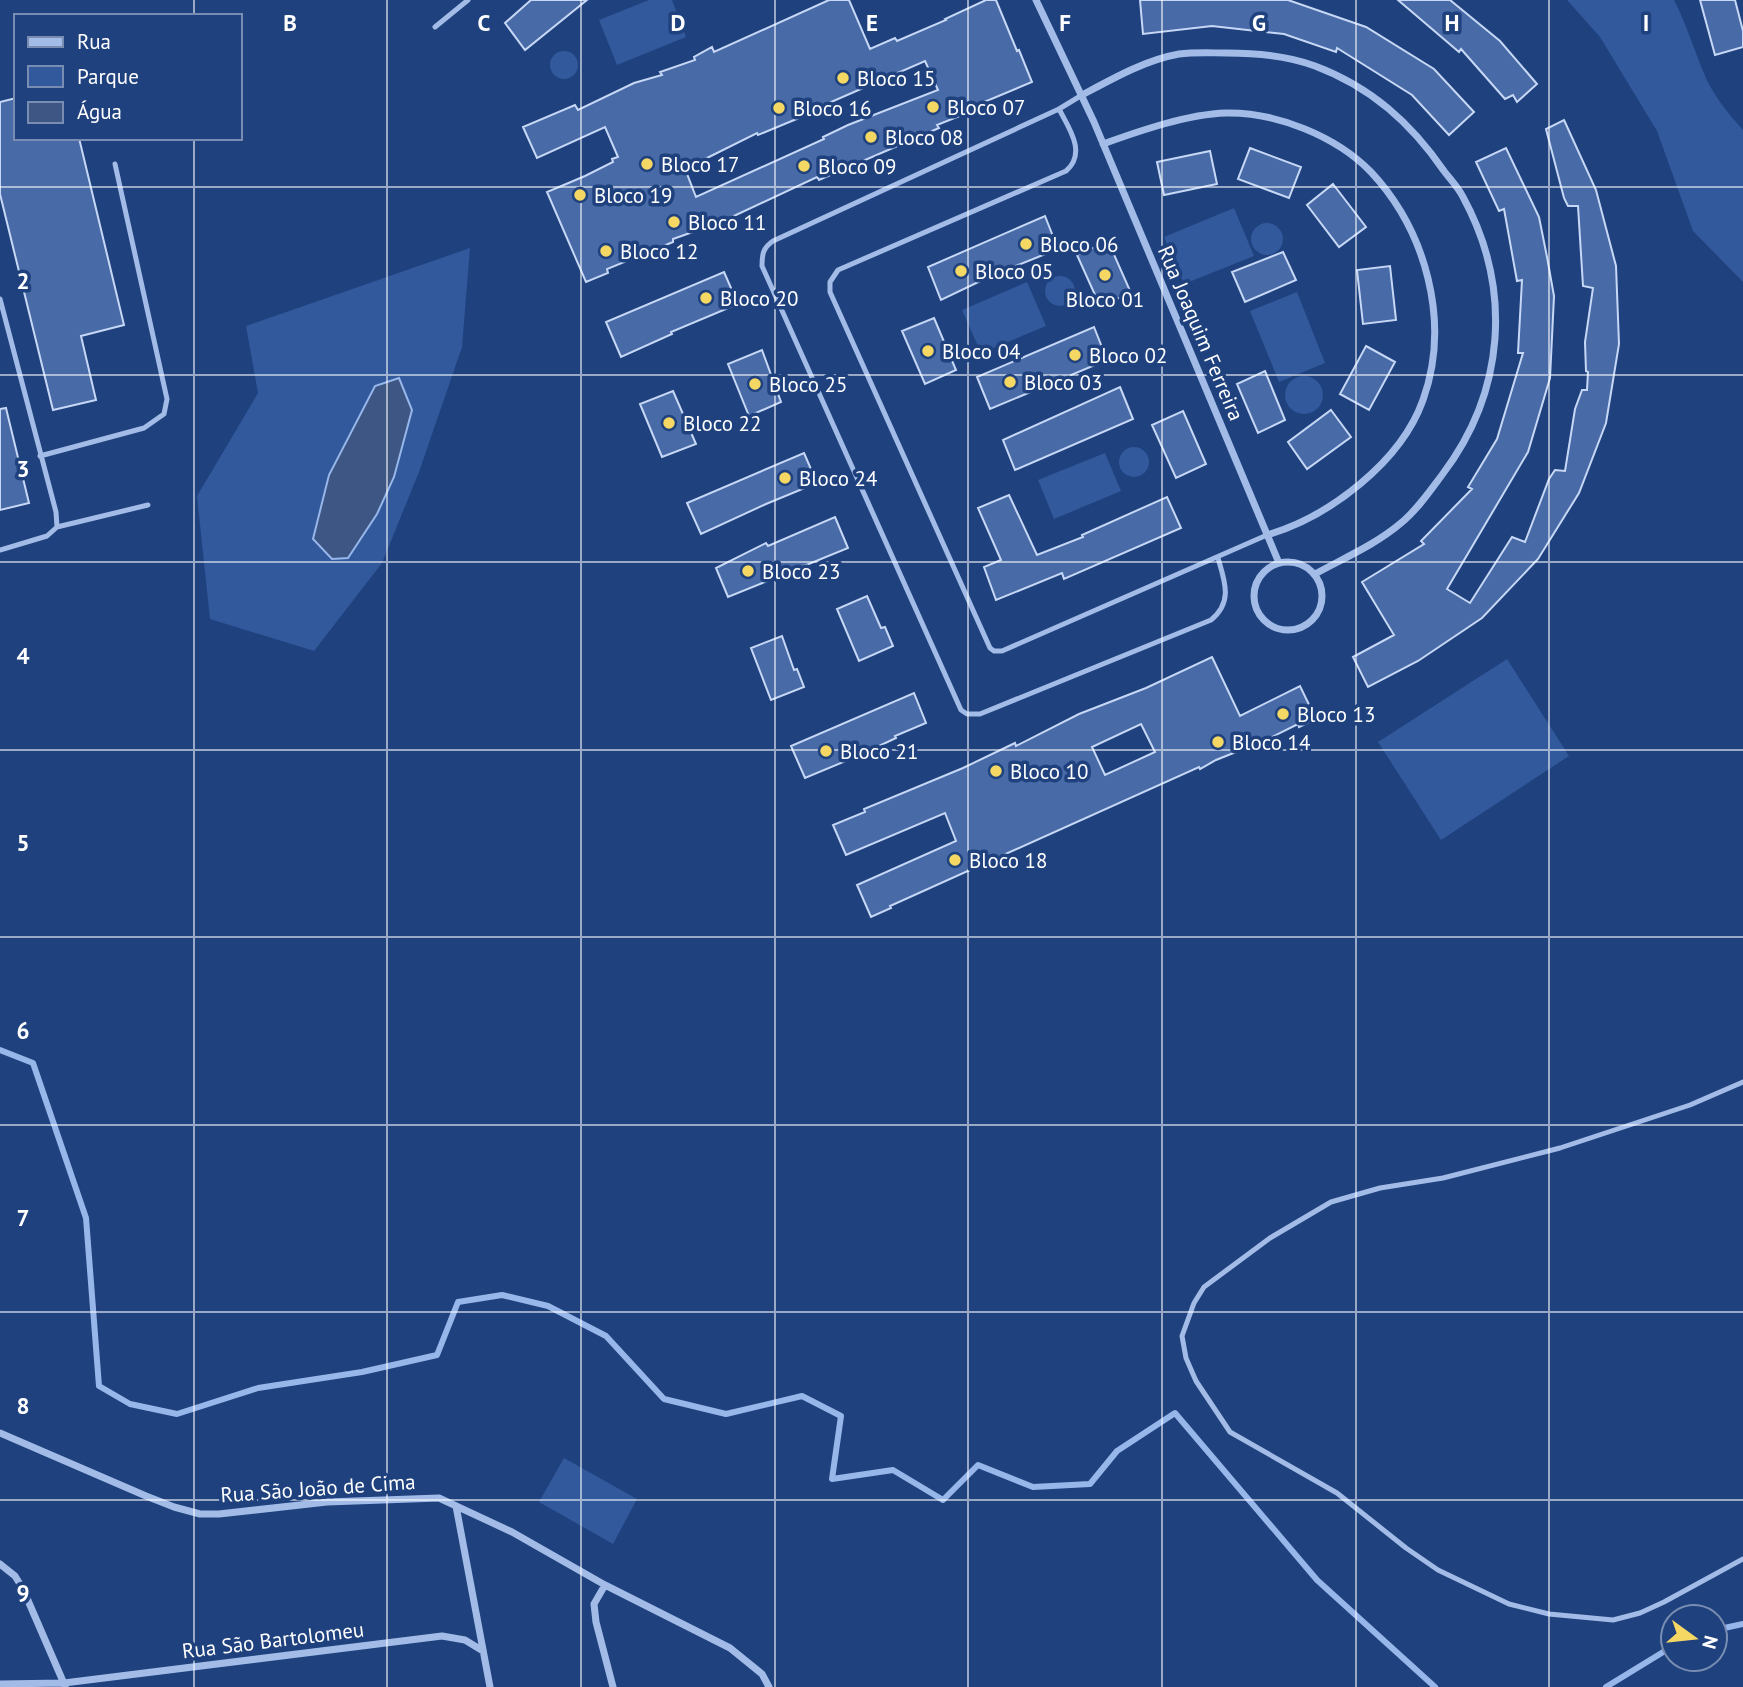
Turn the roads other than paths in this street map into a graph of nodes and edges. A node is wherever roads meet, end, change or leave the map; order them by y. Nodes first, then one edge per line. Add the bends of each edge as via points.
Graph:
1 (468, 0) edge
2 (1037, 0) edge
3 (435, 27) dead end
4 (1082, 95) junction
5 (1059, 109) junction
6 (1103, 144) junction
7 (115, 164) dead end
8 (0, 299) edge
9 (40, 456) junction
10 (148, 505) dead end
11 (57, 527) junction
12 (1267, 535) junction
13 (0, 550) edge
14 (1218, 558) junction
15 (1279, 563) junction
16 (1315, 574) junction
17 (1743, 1082) edge
18 (0, 1433) edge
19 (456, 1506) junction
20 (1743, 1559) edge
21 (0, 1564) edge
22 (605, 1585) junction
23 (483, 1651) junction
24 (0, 1684) edge
25 (65, 1685) edge
26 (490, 1687) edge
27 (613, 1687) edge
28 (769, 1687) edge

1 - 3 lane
2 - 4 street, Rua Joaquim Ferreira
4 - 5 lane
4 - 6 street, Rua Joaquim Ferreira
4 - 16 street via 1161,58 1182,54 1273,56 1314,65 1391,110 1425,142 1462,194 1485,254 1496,317 1485,398 1456,457 1402,523
5 - 14 lane via 1076,144 1076,159 1066,171 838,270 830,292 994,651
5 - 14 lane via 773,241 762,254 762,266 961,710 967,714 980,715 1211,621 1226,602
6 - 12 street, Rua Joaquim Ferreira
6 - 12 street via 1194,117 1225,113 1276,120 1342,149 1370,172 1398,208 1419,247 1433,304 1432,362 1423,400 1405,436 1332,504 1301,524
7 - 9 lane via 167,399 164,414 144,428
8 - 9 lane
9 - 11 lane
10 - 11 lane
11 - 13 lane via 47,536
12 - 14 lane
12 - 15 street, Rua Joaquim Ferreira
15 - 16 street via 1295,562
15 - 16 street via 1261,575 1254,596 1261,616 1279,628 1300,628 1317,615 1322,594
17 - 20 lane via 1560,1149 1331,1202 1269,1238 1204,1287 1182,1336 1196,1381 1230,1432 1337,1493 1438,1570 1509,1604 1549,1614 1613,1620 1664,1602
18 - 19 street, Rua São João de Cima via 146,1496 200,1514 417,1497 439,1498
19 - 22 street, Rua São João de Cima
19 - 23 street
21 - 25 street via 23,1589
22 - 27 street via 594,1604
22 - 28 street, Rua São João de Cima via 730,1648 762,1674
23 - 25 street, Rua São Bartolomeu via 465,1640 442,1636
23 - 26 street
24 - 25 street, Rua São Bartolomeu

